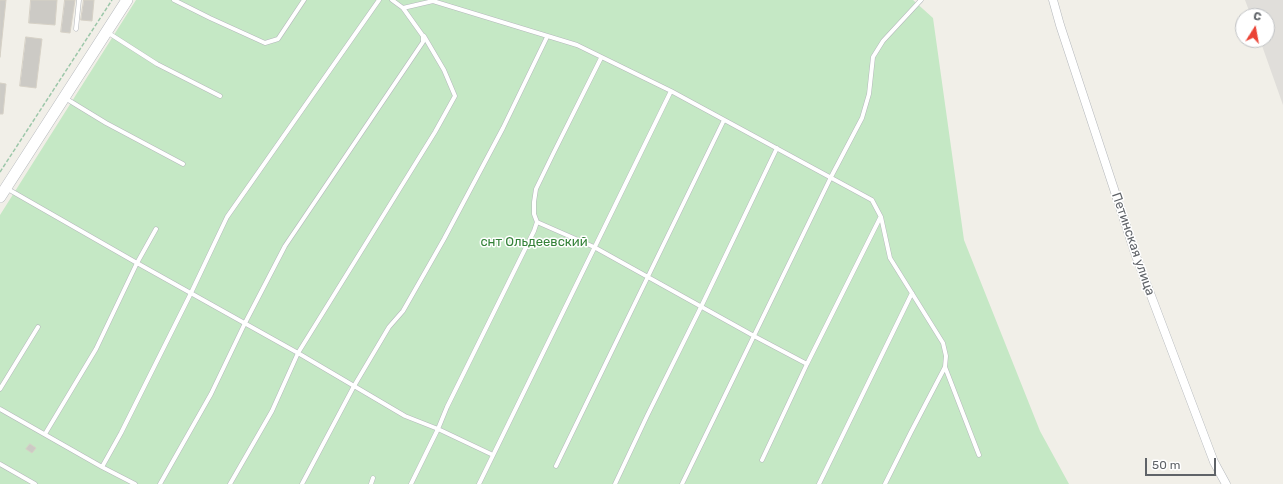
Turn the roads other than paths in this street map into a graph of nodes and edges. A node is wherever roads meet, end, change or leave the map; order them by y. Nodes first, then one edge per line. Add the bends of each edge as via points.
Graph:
1 (79, 0) edge
2 (127, 0) edge
3 (174, 0) edge
4 (304, 0) edge
5 (379, 0) edge
6 (392, 0) edge
7 (921, 0) edge
8 (1053, 0) edge
9 (427, 1) edge
10 (403, 8) junction
11 (76, 29) dead end
12 (106, 32) junction
13 (423, 36) junction
14 (547, 37) junction
15 (601, 58) junction
16 (671, 91) junction
17 (220, 96) dead end
18 (64, 98) junction
19 (724, 120) junction
20 (777, 148) junction
21 (183, 164) dead end
22 (831, 177) junction
23 (3, 193) edge
24 (881, 217) junction
25 (537, 222) junction
26 (156, 229) dead end
27 (594, 247) junction
28 (137, 263) junction
29 (648, 277) junction
30 (191, 293) junction
31 (912, 294) junction
32 (702, 307) junction
33 (245, 323) junction
34 (38, 327) dead end
35 (754, 336) junction
36 (298, 353) junction
37 (807, 364) junction
38 (946, 367) junction
39 (354, 386) junction
40 (0, 389) edge
41 (0, 409) edge
42 (438, 429) junction
43 (45, 434) junction
44 (493, 455) junction
45 (979, 455) dead end
46 (762, 460) dead end
47 (0, 464) edge
48 (556, 466) dead end
49 (102, 467) junction
50 (373, 478) dead end
51 (35, 484) edge
52 (135, 484) edge
53 (160, 484) edge
54 (230, 484) edge
55 (302, 484) edge
56 (371, 484) edge
57 (411, 484) edge
58 (479, 484) edge
59 (615, 484) edge
60 (682, 484) edge
61 (819, 484) edge
62 (886, 484) edge
63 (1226, 484) edge

1 - 11 lane
2 - 12 street
3 - 4 lane via 265,43 278,39
5 - 30 lane via 227,217
6 - 10 lane
7 - 22 lane via 873,57 869,94 862,118
8 - 63 street, Петинская улица via 1136,256 1214,462
9 - 10 lane
9 - 14 lane
10 - 13 lane
12 - 17 lane via 158,64
12 - 18 street
13 - 33 lane via 422,42 285,246
13 - 36 lane via 444,70 456,96
14 - 15 lane via 577,45
14 - 39 lane via 503,128 444,239 403,311 389,327
15 - 16 lane
15 - 25 lane via 536,189 534,214
16 - 19 lane
16 - 27 lane
18 - 21 lane
18 - 23 street
19 - 20 lane
19 - 29 lane
20 - 22 lane
20 - 32 lane
22 - 24 lane via 872,200
22 - 35 lane
23 - 28 lane
24 - 31 lane via 890,258
24 - 37 lane
25 - 27 lane
25 - 42 lane
26 - 28 lane
27 - 29 lane
27 - 44 lane
28 - 30 lane
28 - 43 lane via 96,349
29 - 32 lane
29 - 48 lane
30 - 33 lane
30 - 49 lane
31 - 38 lane via 943,343
31 - 61 lane
32 - 35 lane
32 - 59 lane
33 - 36 lane
33 - 53 lane via 211,394
34 - 40 lane
35 - 37 lane
35 - 60 lane
36 - 39 lane
36 - 54 lane via 272,412
37 - 46 lane
38 - 45 lane
38 - 62 lane
39 - 42 lane via 406,416
39 - 55 lane
41 - 43 lane
42 - 44 lane
42 - 57 lane
43 - 49 lane
44 - 58 lane
47 - 51 lane
49 - 52 lane
50 - 56 lane

